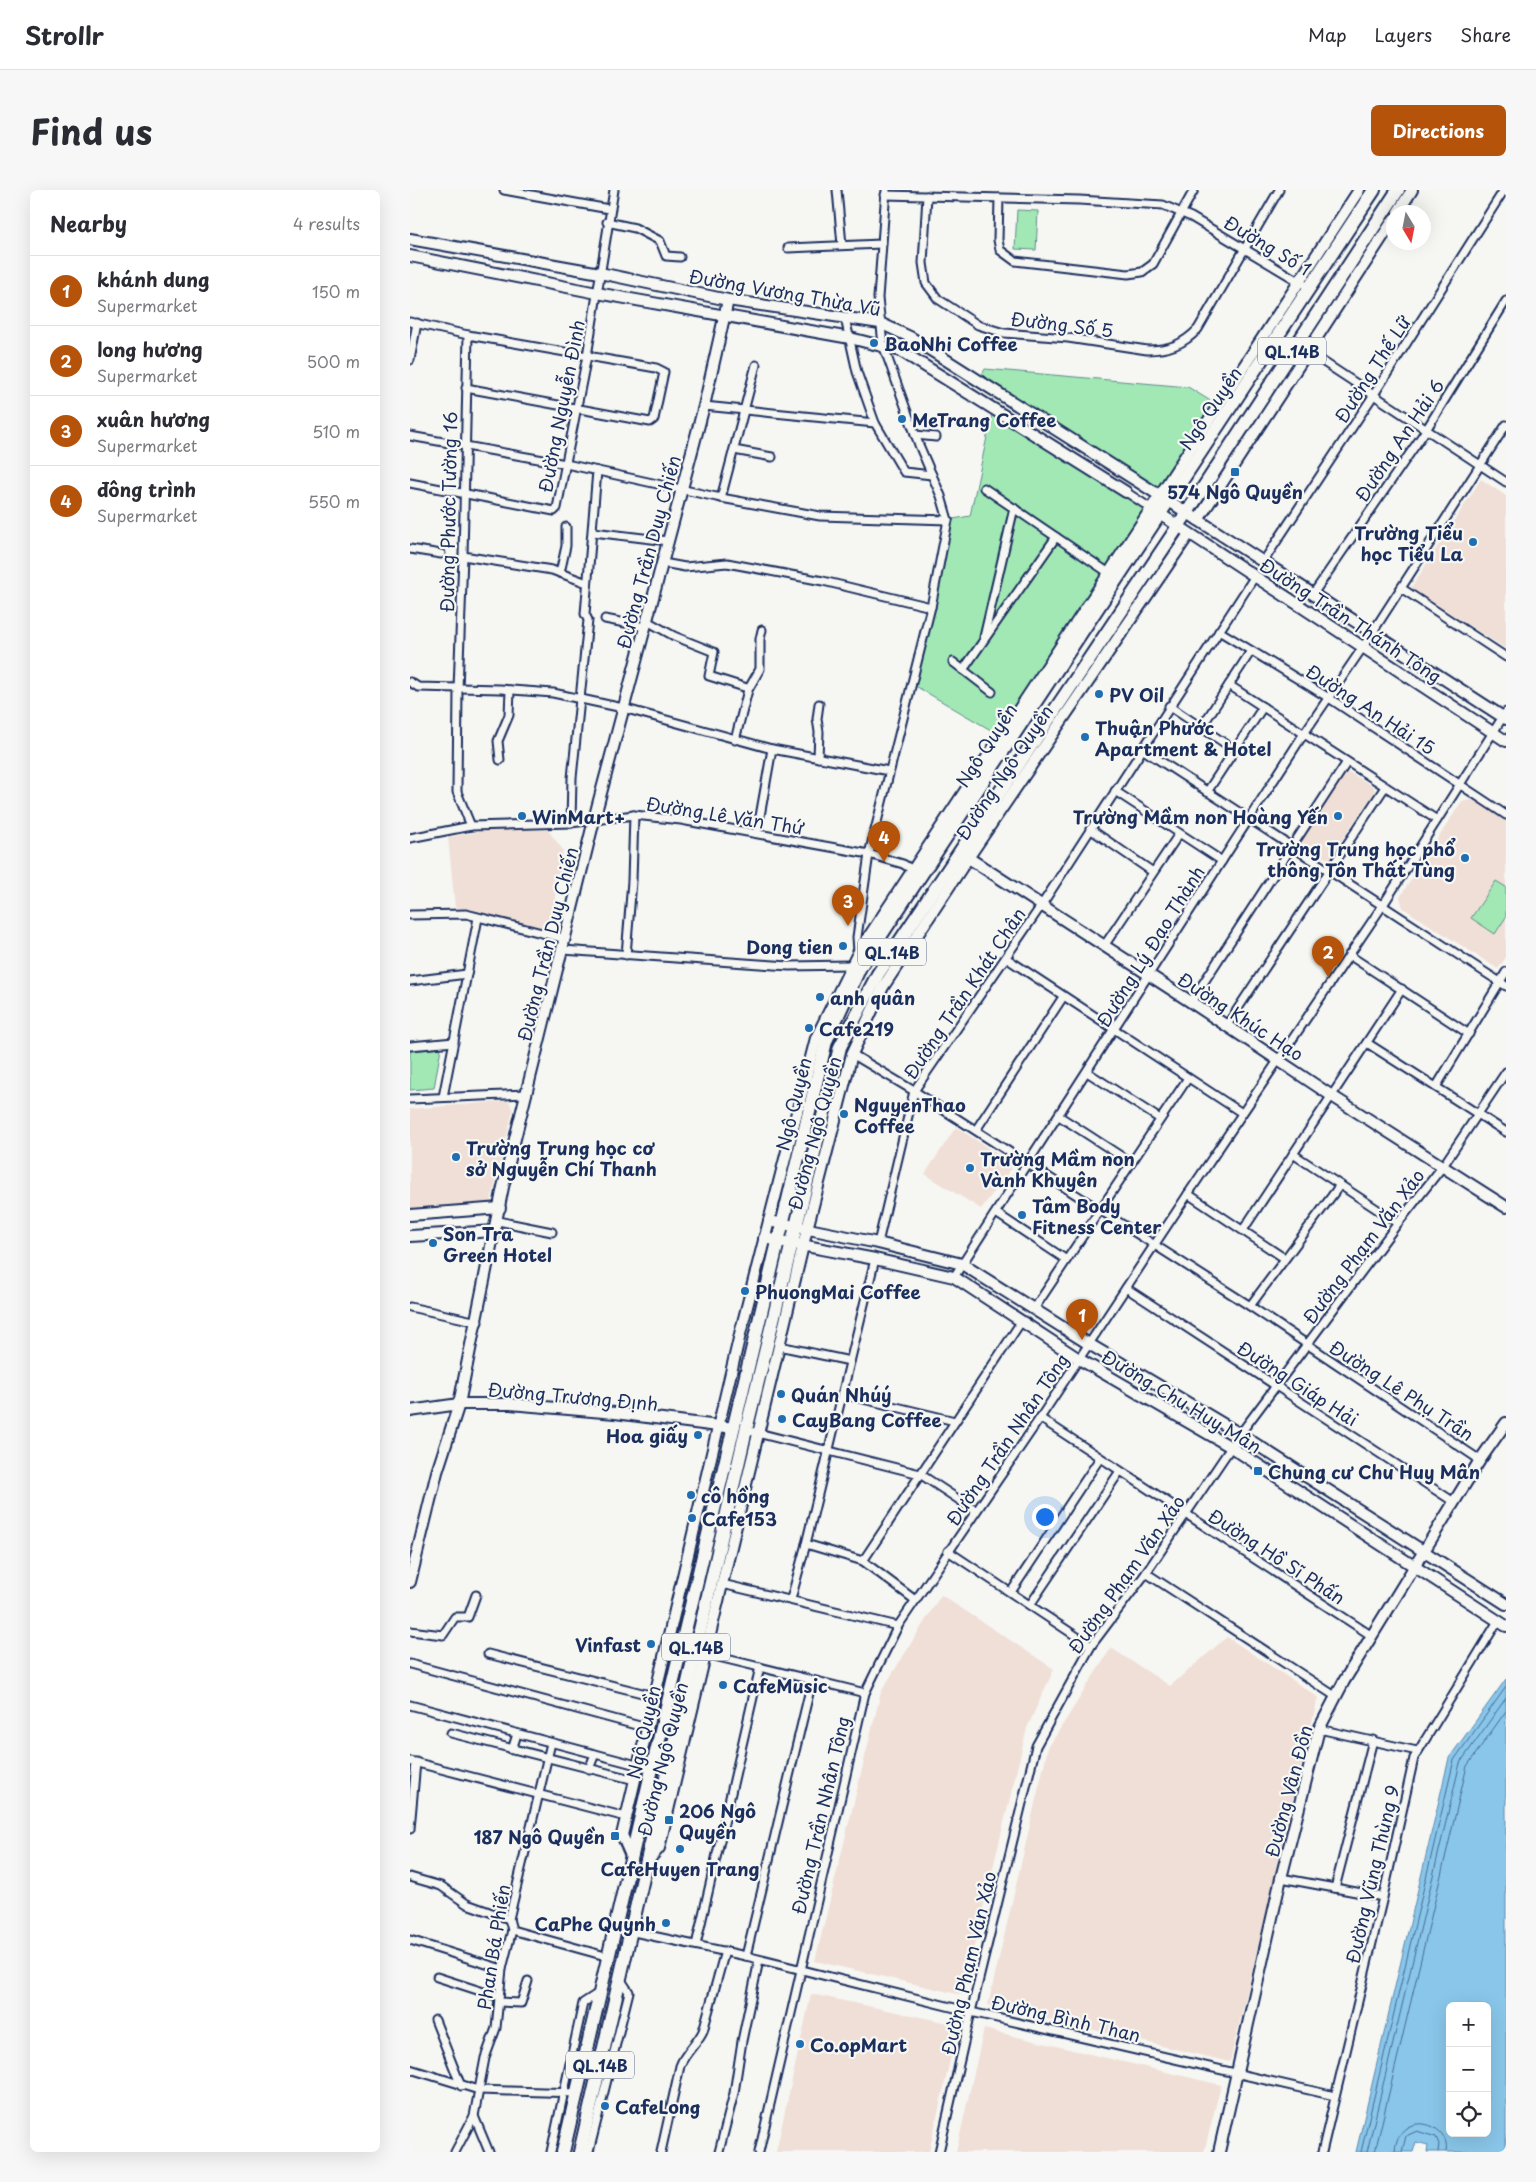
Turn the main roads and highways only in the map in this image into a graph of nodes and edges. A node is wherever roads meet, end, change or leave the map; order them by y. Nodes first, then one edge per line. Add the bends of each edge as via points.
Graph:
1 (1374, 190) edge
2 (1398, 190) edge
3 (746, 1430) junction
4 (646, 1863) joint
5 (563, 2152) edge
6 (580, 2152) edge

1 - 3 highway, Ngô Quyền / QL.14B via 1155,511 855,966 826,1041 778,1240
2 - 3 highway, Ngô Quyền / QL.14B via 963,855 878,974 840,1047 802,1228
3 - 4 highway, Ngô Quyền / QL.14B
3 - 5 highway, Ngô Quyền / QL.14B via 652,1769
4 - 6 highway, Đường Ngô Quyền / QL.14B

